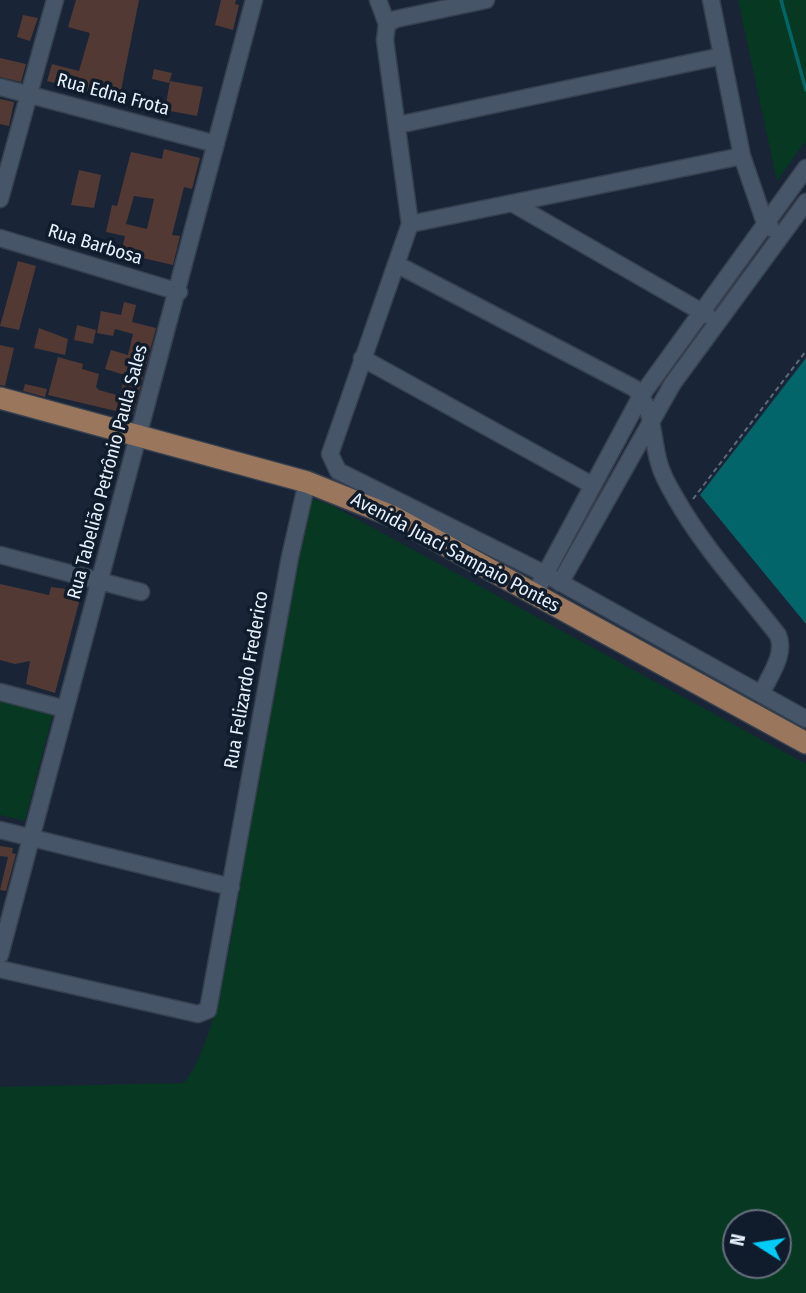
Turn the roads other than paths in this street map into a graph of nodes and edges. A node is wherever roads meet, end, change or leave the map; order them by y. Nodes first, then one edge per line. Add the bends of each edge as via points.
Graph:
1 (55, 0) edge
2 (254, 0) edge
3 (378, 0) edge
4 (486, 0) edge
5 (711, 0) edge
6 (387, 24) junction
7 (722, 56) junction
8 (0, 87) edge
9 (29, 94) junction
10 (398, 125) junction
11 (216, 144) junction
12 (742, 156) junction
13 (806, 168) edge
14 (0, 199) edge
15 (806, 202) edge
16 (512, 203) junction
17 (765, 223) junction
18 (410, 224) junction
19 (780, 237) junction
20 (0, 238) edge
21 (396, 264) junction
22 (178, 292) junction
23 (701, 310) junction
24 (715, 323) junction
25 (362, 358) junction
26 (641, 396) junction
27 (0, 398) edge
28 (652, 418) junction
29 (139, 436) junction
30 (336, 467) junction
31 (308, 483) junction
32 (592, 485) junction
33 (0, 555) edge
34 (545, 574) junction
35 (100, 581) junction
36 (560, 583) junction
37 (141, 592) dead end
38 (534, 594) junction
39 (0, 692) edge
40 (762, 692) junction
41 (65, 709) junction
42 (806, 719) edge
43 (806, 743) edge
44 (0, 830) edge
45 (32, 837) junction
46 (231, 887) junction
47 (0, 955) edge
48 (0, 969) edge

1 - 9 street
2 - 11 street, Rua Tabelião Petrônio Paula Sales
3 - 6 street
4 - 6 street
5 - 7 street
6 - 10 street via 385,40
7 - 10 street
7 - 12 street
8 - 9 street, Rua Edna Frota
9 - 11 street, Rua Edna Frota
9 - 14 street
10 - 18 street
11 - 22 street, Rua Tabelião Petrônio Paula Sales
12 - 16 street
12 - 17 street
13 - 17 street
15 - 19 street
16 - 18 street
16 - 23 street
17 - 19 street
17 - 23 street
18 - 21 street
19 - 24 street
20 - 22 street, Rua Barbosa
21 - 25 street
21 - 26 street via 634,388
22 - 29 street, Rua Tabelião Petrônio Paula Sales
23 - 24 street
23 - 26 street
24 - 28 street
25 - 30 street via 330,454
25 - 32 street
26 - 28 street
26 - 32 street
27 - 29 main road, Avenida Juaci Sampaio Pontes
28 - 36 street
28 - 40 street via 659,464 684,511 782,644
29 - 31 main road, Avenida Juaci Sampaio Pontes
29 - 35 street, Rua Tabelião Petrônio Paula Sales
30 - 31 street
30 - 34 street
31 - 38 main road, Avenida Juaci Sampaio Pontes via 392,516
31 - 46 street, Rua Felizardo Frederico via 290,557
32 - 34 street
33 - 35 street
34 - 36 street
34 - 38 street
35 - 37 street
35 - 41 street, Rua Tabelião Petrônio Paula Sales
36 - 40 street
38 - 43 main road, Avenida Juaci Sampaio Pontes
39 - 41 street
40 - 42 street
41 - 45 street, Rua Tabelião Petrônio Paula Sales
44 - 45 street
45 - 46 street
45 - 47 street, Rua Tabelião Petrônio Paula Sales
46 - 48 street, Rua Felizardo Frederico via 205,1014

